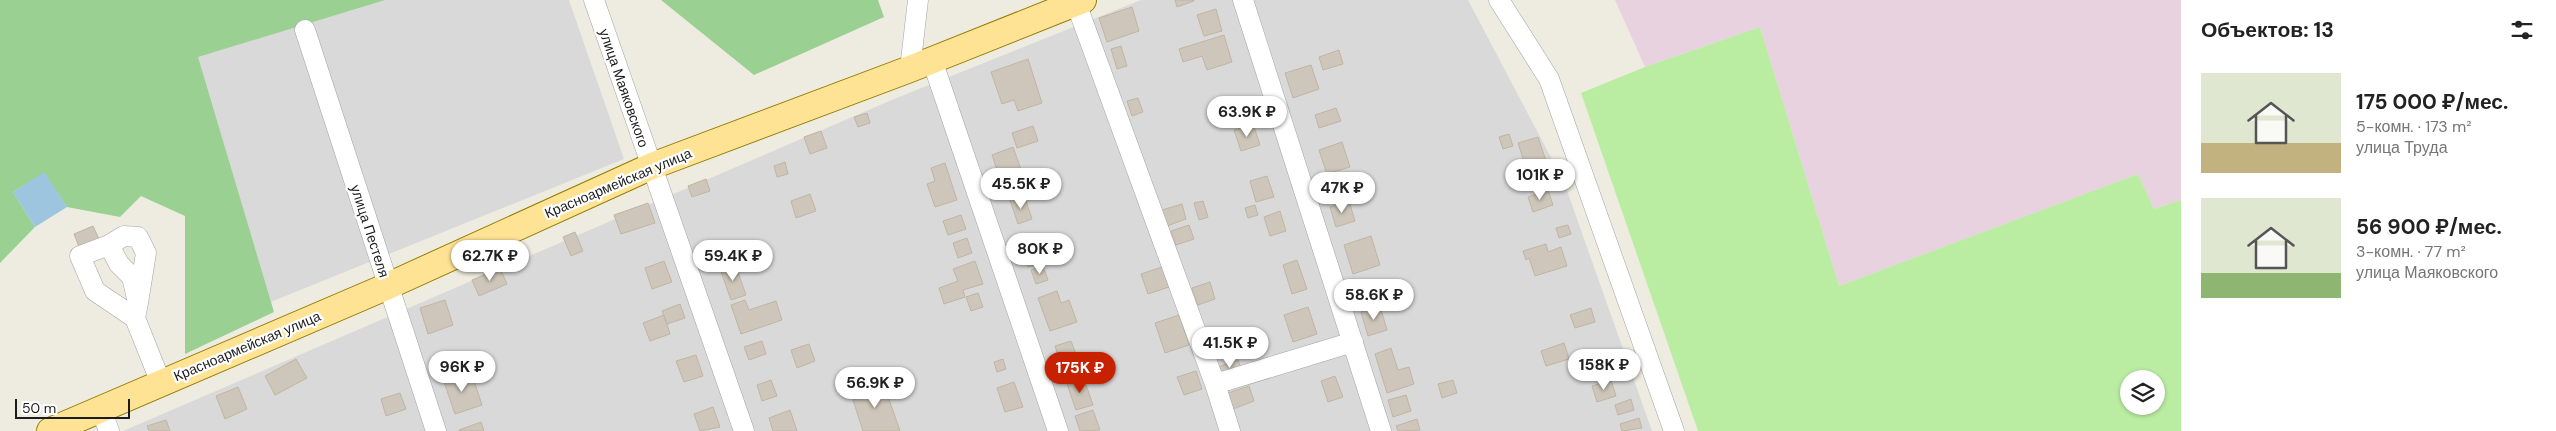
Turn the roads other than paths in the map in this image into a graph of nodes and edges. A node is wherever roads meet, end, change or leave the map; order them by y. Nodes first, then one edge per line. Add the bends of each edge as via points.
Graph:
1 (594, 0) edge
2 (918, 0) edge
3 (1244, 0) edge
4 (1499, 0) edge
5 (1068, 3) edge
6 (305, 30) dead end
7 (921, 64) junction
8 (652, 166) junction
9 (109, 245) junction
10 (388, 286) junction
11 (137, 310) junction
12 (1352, 342) junction
13 (161, 383) junction
14 (1215, 384) junction
15 (105, 420) edge
16 (50, 431) edge
17 (436, 431) edge
18 (744, 431) edge
19 (1058, 431) edge
20 (1230, 431) edge
21 (1381, 431) edge
22 (1674, 431) edge

1 - 8 street, улица Маяковского
2 - 7 street
3 - 12 street
4 - 22 street via 1549,79
5 - 7 main road, Красноармейская улица
5 - 14 street
6 - 10 street, улица Пестеля
7 - 8 main road, Красноармейская улица
7 - 19 street
8 - 10 main road, Красноармейская улица
8 - 18 street, улица Маяковского
9 - 11 street via 119,264 132,277
9 - 11 street via 124,236 138,238 146,253
9 - 11 street via 80,256 95,291
10 - 13 main road, Красноармейская улица
10 - 17 street, улица Пестеля
11 - 13 street
12 - 14 street
12 - 21 street
13 - 15 main road, Красноармейская улица
14 - 20 street
15 - 16 main road, Красноармейская улица

